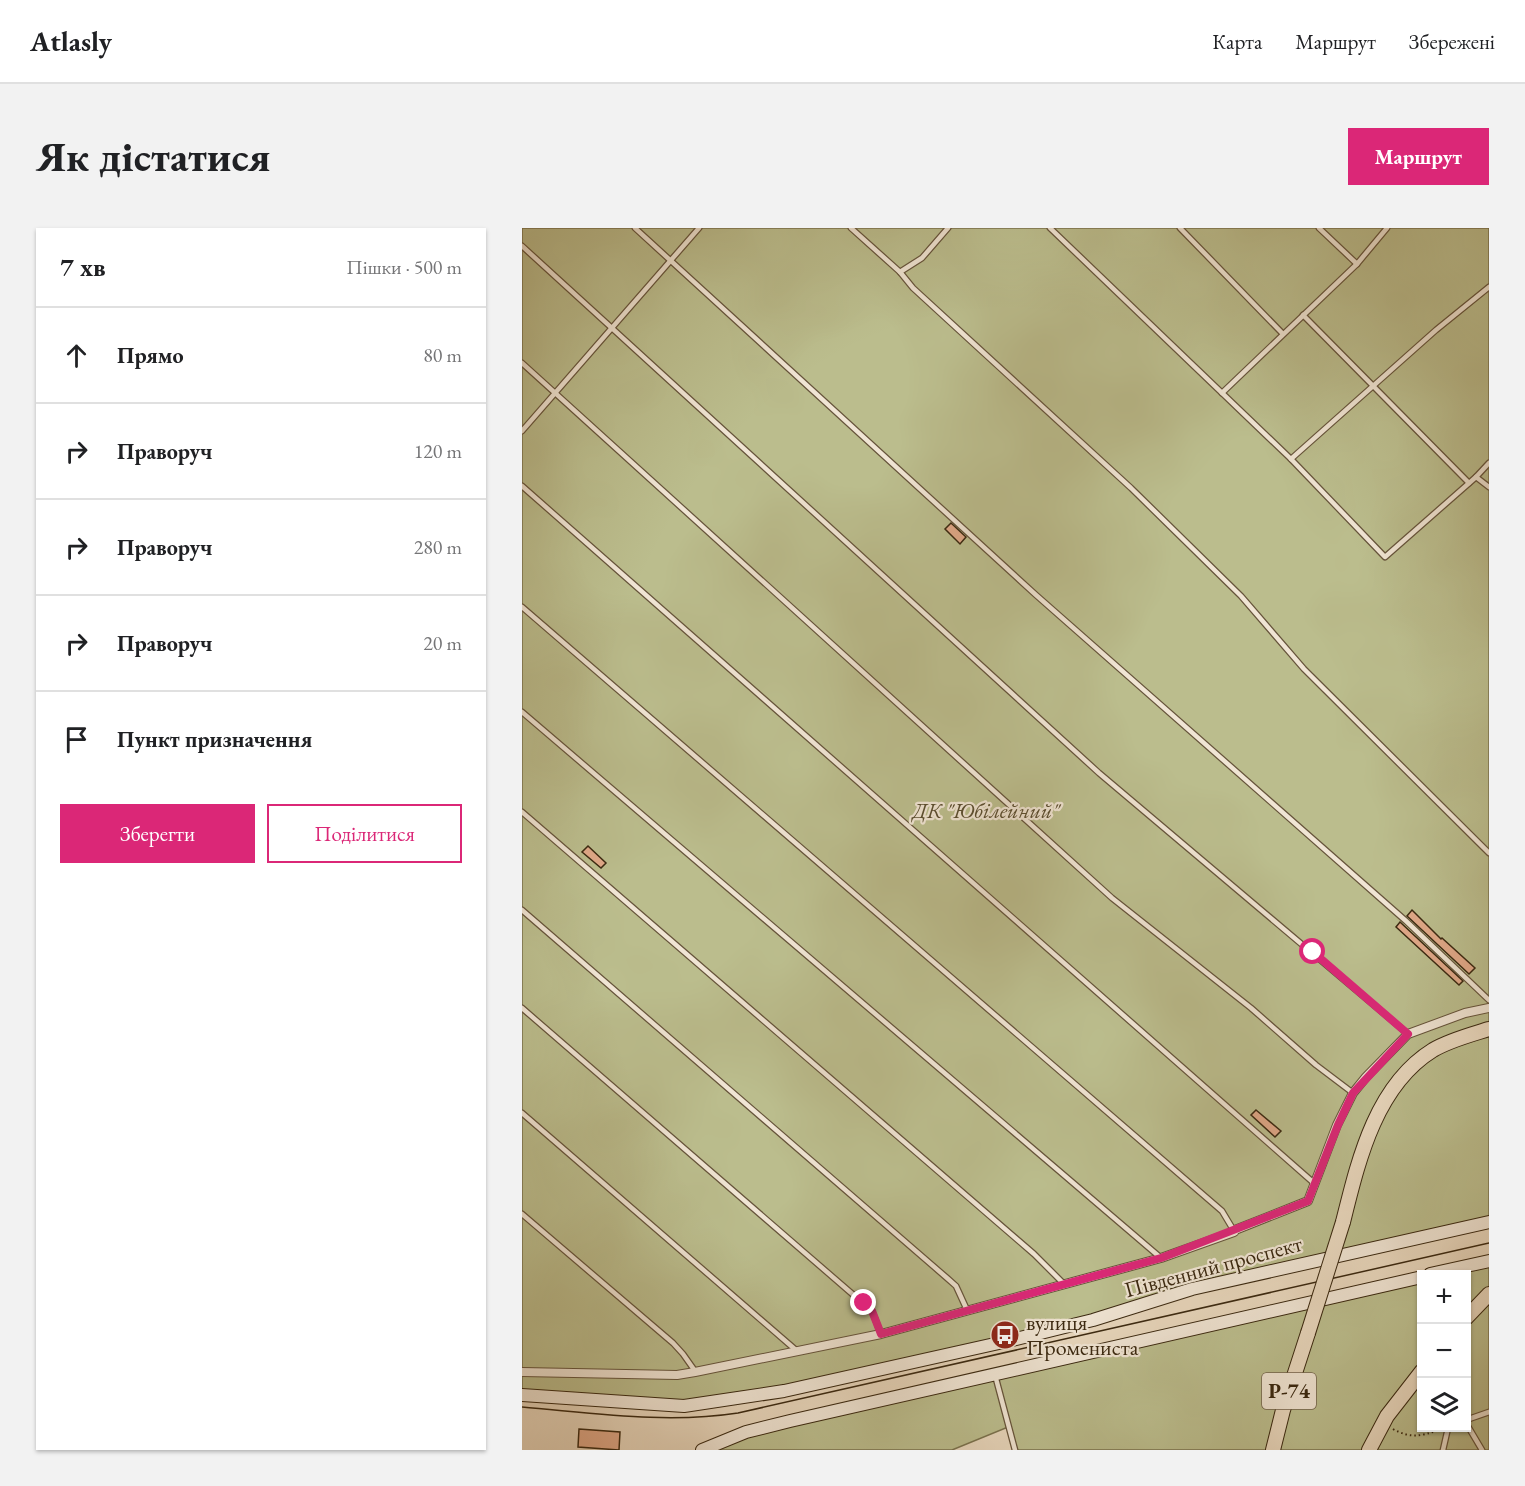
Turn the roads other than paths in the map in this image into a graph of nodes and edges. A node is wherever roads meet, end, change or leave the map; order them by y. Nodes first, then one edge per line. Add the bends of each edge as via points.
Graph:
1 (635, 228) edge
2 (699, 228) edge
3 (851, 228) edge
4 (948, 228) edge
5 (1050, 228) edge
6 (1180, 228) edge
7 (1319, 228) edge
8 (1387, 228) edge
9 (522, 246) edge
10 (670, 260) junction
11 (1357, 264) junction
12 (900, 272) junction
13 (1489, 287) edge
14 (1303, 315) junction
15 (612, 327) junction
16 (1283, 334) junction
17 (522, 363) edge
18 (1374, 385) junction
19 (555, 393) junction
20 (1222, 393) junction
21 (522, 431) edge
22 (1291, 459) junction
23 (1489, 463) edge
24 (1476, 477) junction
25 (1469, 483) junction
26 (522, 486) edge
27 (1489, 487) edge
28 (522, 607) edge
29 (522, 712) edge
30 (522, 812) edge
31 (1489, 853) edge
32 (522, 910) edge
33 (1489, 1000) edge
34 (522, 1008) edge
35 (1489, 1008) edge
36 (1489, 1029) edge
37 (1408, 1034) junction
38 (1353, 1093) junction
39 (522, 1113) edge
40 (1315, 1184) junction
41 (522, 1214) edge
42 (1489, 1222) edge
43 (1234, 1231) junction
44 (1161, 1258) junction
45 (1489, 1261) edge
46 (1451, 1270) edge
47 (1417, 1277) edge
48 (1064, 1284) junction
49 (1489, 1294) edge
50 (967, 1310) junction
51 (1471, 1314) edge
52 (881, 1334) junction
53 (797, 1351) junction
54 (522, 1372) edge
55 (695, 1372) junction
56 (995, 1375) junction
57 (1417, 1377) edge
58 (522, 1395) edge
59 (1489, 1412) edge
60 (1471, 1420) edge
61 (1471, 1429) edge
62 (1447, 1432) edge
63 (707, 1449) edge
64 (1015, 1450) edge
65 (1273, 1450) edge
66 (1369, 1450) edge
67 (1443, 1450) edge
68 (1482, 1450) edge

1 - 10 lane
2 - 10 lane
3 - 12 lane
4 - 12 lane via 922,258
5 - 20 lane
6 - 16 lane
7 - 11 lane
8 - 11 lane
9 - 15 lane
10 - 15 lane
10 - 33 lane via 1036,595 1389,906
11 - 14 lane
12 - 31 lane via 1148,504 1241,596 1304,669
13 - 18 lane
14 - 16 lane
14 - 18 lane
15 - 19 lane
15 - 37 lane via 1099,772
16 - 20 lane
17 - 19 lane
18 - 22 lane
18 - 25 lane
19 - 21 lane
19 - 38 lane via 1112,898
20 - 22 lane
22 - 25 lane via 1385,557
23 - 24 lane
24 - 25 lane
24 - 27 lane
26 - 40 lane
28 - 43 lane via 1213,1203 1230,1220
29 - 44 lane
30 - 48 lane
32 - 50 lane via 956,1286
34 - 52 lane via 872,1311
35 - 37 street
36 - 65 main road, Р-74, bridge via 1424,1056 1386,1099 1359,1163
37 - 38 street
38 - 40 street
39 - 53 lane
40 - 43 street via 1308,1201
41 - 55 lane via 673,1343
42 - 58 main road, Південний проспект via 1203,1287 1008,1341 784,1391 684,1406
43 - 44 street
44 - 48 street
45 - 46 main road
47 - 56 main road
48 - 50 street
49 - 51 main road
50 - 52 street
52 - 53 street
53 - 55 street
54 - 55 street
56 - 63 main road via 790,1420 746,1432
56 - 64 lane
57 - 66 main road
59 - 60 lane
61 - 68 lane
62 - 67 lane

